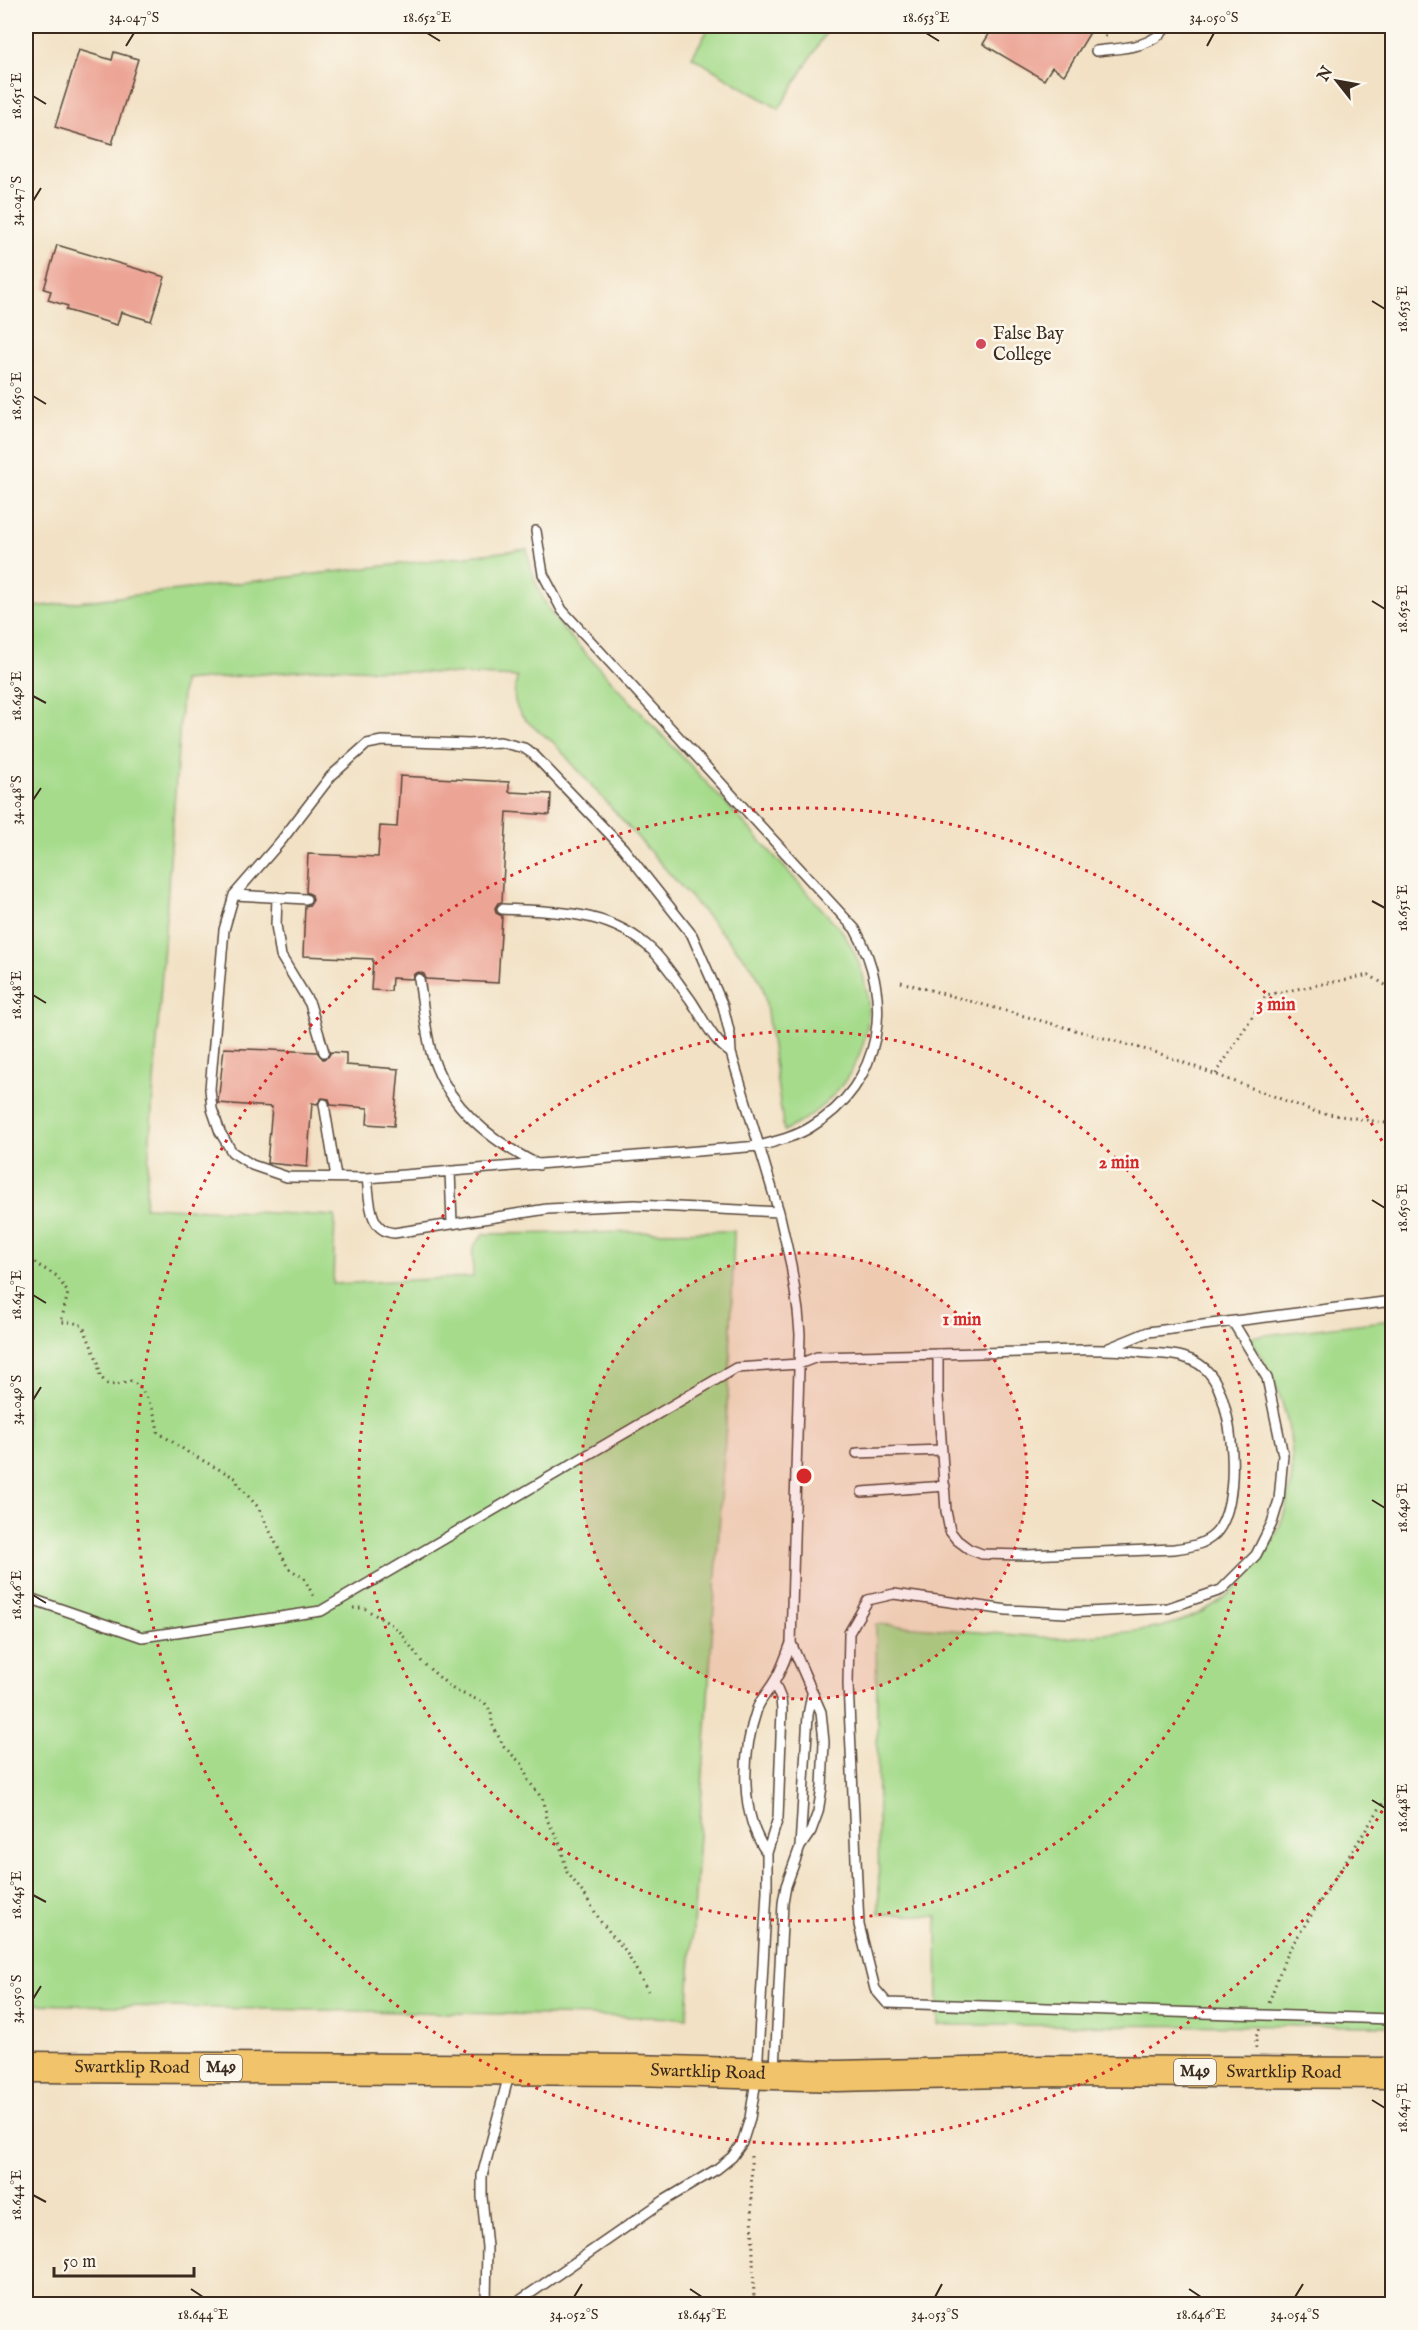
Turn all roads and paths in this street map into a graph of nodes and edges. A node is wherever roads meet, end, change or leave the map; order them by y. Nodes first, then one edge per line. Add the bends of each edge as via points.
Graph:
1 (1167, 26) edge
2 (1096, 51) dead end
3 (536, 531) dead end
4 (234, 894) junction
5 (277, 897) junction
6 (306, 899) dead end
7 (502, 909) dead end
8 (419, 979) dead end
9 (901, 982) dead end
10 (1392, 988) edge
11 (324, 1052) dead end
12 (731, 1053) junction
13 (1216, 1074) junction
14 (324, 1104) dead end
15 (1392, 1124) edge
16 (759, 1146) junction
17 (540, 1166) junction
18 (450, 1171) junction
19 (336, 1177) junction
20 (367, 1178) junction
21 (779, 1212) junction
22 (452, 1223) junction
23 (1392, 1302) edge
24 (1233, 1322) junction
25 (1107, 1349) junction
26 (938, 1354) junction
27 (799, 1364) junction
28 (942, 1450) junction
29 (857, 1453) dead end
30 (945, 1486) junction
31 (862, 1492) dead end
32 (26, 1597) edge
33 (791, 1643) junction
34 (774, 1682) junction
35 (812, 1694) junction
36 (1392, 1789) edge
37 (800, 1847) junction
38 (767, 1853) junction
39 (1264, 2015) junction
40 (1392, 2019) edge
41 (26, 2067) edge
42 (510, 2070) junction
43 (1257, 2073) junction
44 (1392, 2073) edge
45 (766, 2074) junction
46 (750, 2118) junction
47 (486, 2304) edge
48 (515, 2304) edge
49 (754, 2304) edge

1 - 2 lane via 1150,41
3 - 16 lane via 543,574 562,610 845,917 870,958 878,1018 873,1047 859,1078 839,1106 812,1127
4 - 5 lane
4 - 12 lane via 332,776 367,744 382,741 514,745 533,754 623,848 692,935 723,1006
4 - 19 lane via 224,930 210,1089 220,1132 232,1152 252,1165 287,1177
5 - 6 lane
5 - 11 lane via 280,956 310,1004
7 - 12 lane via 600,918 621,928 654,952 718,1045
8 - 17 lane via 432,1052 453,1094 487,1134
9 - 13 path via 1158,1053
10 - 13 path via 1370,975 1266,995
12 - 16 lane
13 - 15 path via 1316,1112
14 - 19 lane
16 - 17 lane
16 - 21 lane
17 - 18 lane
18 - 20 lane
18 - 22 lane
19 - 20 lane
20 - 22 lane via 374,1224 384,1233
21 - 22 lane via 635,1205 547,1209
21 - 27 lane via 794,1286
23 - 24 lane
24 - 25 lane via 1148,1332
24 - 39 lane via 1267,1378 1284,1455 1272,1523 1257,1555 1221,1590 1168,1608 1066,1613 1007,1610 894,1594 868,1600 849,1633 859,1925 875,1989 887,2003
25 - 26 lane
25 - 30 lane via 1187,1358 1210,1373 1219,1388 1226,1412 1232,1494 1216,1533 1207,1541 1174,1549 982,1554 963,1545 950,1531
26 - 27 lane via 817,1357
26 - 28 lane
27 - 32 lane via 736,1368 321,1611 142,1637
27 - 33 lane
28 - 29 lane
28 - 30 lane
30 - 31 lane
33 - 34 lane
33 - 35 lane
34 - 38 lane via 781,1699 780,1784 777,1828
34 - 38 lane via 757,1708 747,1757 748,1805 756,1836
35 - 37 lane
35 - 37 lane via 822,1718 823,1776 815,1823
36 - 39 path via 1287,1953
37 - 45 lane via 783,1903
38 - 45 lane
39 - 40 lane
39 - 43 path via 1256,2037
41 - 42 main road, Swartklip Road / M49
42 - 45 main road, Swartklip Road / M49
42 - 47 lane via 482,2176
43 - 44 main road, Swartklip Road / M49
43 - 45 main road, Swartklip Road / M49
45 - 46 lane
46 - 48 lane via 742,2143 717,2169 664,2200
46 - 49 path

